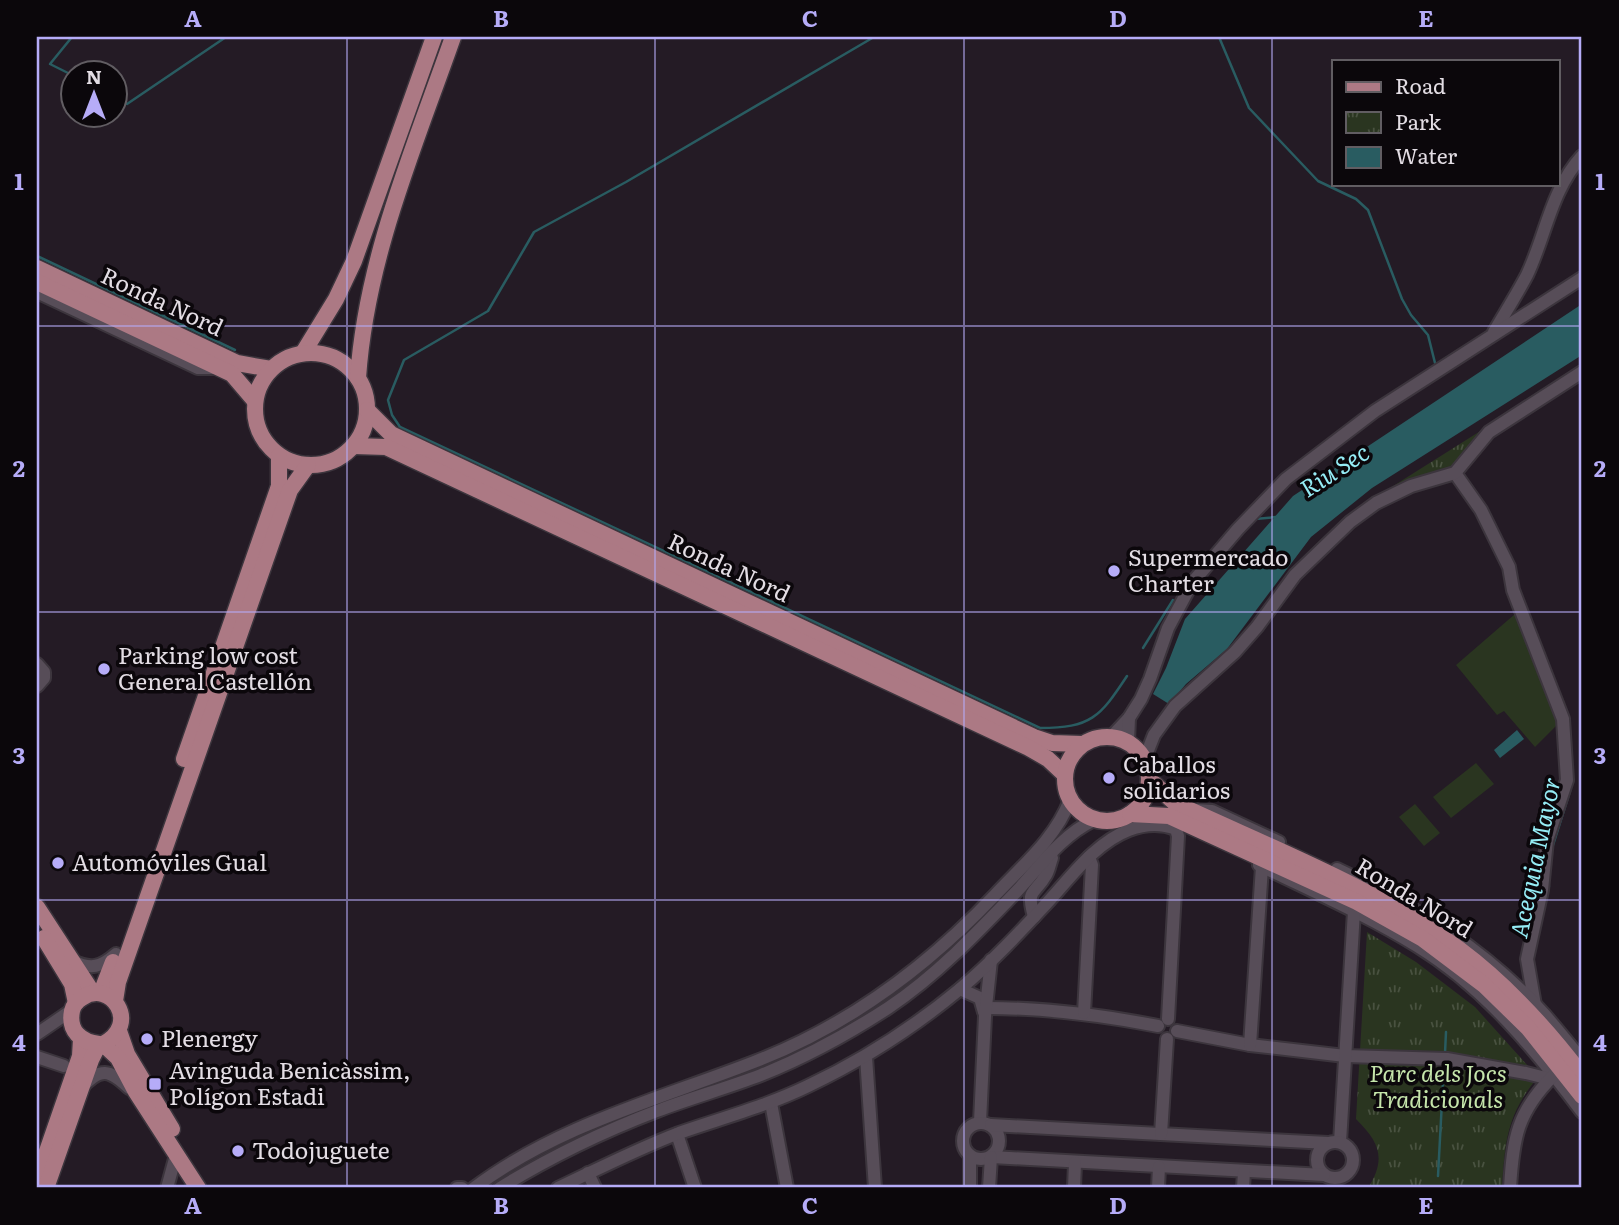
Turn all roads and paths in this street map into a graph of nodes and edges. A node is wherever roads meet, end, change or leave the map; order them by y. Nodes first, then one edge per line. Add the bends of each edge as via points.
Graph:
1 (434, 37) edge
2 (453, 37) edge
3 (1582, 156) edge
4 (37, 268) edge
5 (1582, 278) edge
6 (37, 282) edge
7 (37, 292) edge
8 (1492, 335) junction
9 (303, 353) junction
10 (218, 368) junction
11 (271, 369) junction
12 (1582, 372) edge
13 (358, 378) junction
14 (255, 401) junction
15 (367, 410) junction
16 (354, 446) junction
17 (279, 456) junction
18 (307, 466) junction
19 (1455, 473) junction
20 (37, 664) edge
21 (37, 686) edge
22 (1129, 718) junction
23 (1112, 736) junction
24 (1082, 744) junction
25 (1136, 748) junction
26 (1064, 774) junction
27 (1150, 780) junction
28 (1070, 800) junction
29 (1188, 809) junction
30 (1130, 814) junction
31 (1094, 820) junction
32 (1207, 832) junction
33 (1054, 852) junction
34 (1089, 857) junction
35 (1262, 867) junction
36 (37, 907) edge
37 (1354, 912) junction
38 (1034, 917) junction
39 (37, 927) edge
40 (116, 954) junction
41 (71, 960) junction
42 (991, 960) junction
43 (978, 973) junction
44 (989, 986) junction
45 (960, 989) junction
46 (103, 996) junction
47 (1535, 1005) junction
48 (74, 1007) junction
49 (984, 1007) junction
50 (1084, 1007) junction
51 (1163, 1023) junction
52 (50, 1026) junction
53 (119, 1031) junction
54 (37, 1034) edge
55 (77, 1034) junction
56 (1172, 1035) junction
57 (1251, 1040) junction
58 (101, 1044) junction
59 (37, 1056) edge
60 (1345, 1056) junction
61 (866, 1057) junction
62 (1582, 1060) edge
63 (64, 1066) dead end
64 (1582, 1075) edge
65 (1552, 1077) junction
66 (81, 1088) junction
67 (136, 1092) junction
68 (1582, 1096) edge
69 (771, 1103) junction
70 (1582, 1112) edge
71 (985, 1124) junction
72 (677, 1134) junction
73 (1161, 1134) junction
74 (1334, 1143) junction
75 (176, 1155) junction
76 (970, 1156) junction
77 (992, 1157) junction
78 (1075, 1163) junction
79 (1159, 1167) junction
80 (1244, 1172) junction
81 (588, 1173) junction
82 (37, 1180) edge
83 (1325, 1180) edge
84 (1344, 1182) edge
85 (196, 1187) edge
86 (46, 1188) edge
87 (167, 1188) edge
88 (474, 1188) edge
89 (500, 1188) edge
90 (558, 1188) edge
91 (595, 1188) edge
92 (695, 1188) edge
93 (787, 1188) edge
94 (875, 1188) edge
95 (970, 1188) edge
96 (989, 1188) edge
97 (1074, 1188) edge
98 (1158, 1188) edge
99 (1243, 1188) edge
100 (1510, 1188) edge

1 - 9 main road via 354,261
2 - 13 main road via 373,273
3 - 8 street via 1562,185 1528,273
4 - 11 main road, Ronda Nord via 237,363
5 - 8 street
6 - 10 main road, Ronda Nord
7 - 10 street, Ronda Nord via 198,368
8 - 22 street via 1316,456 1286,479 1238,529 1192,583
9 - 11 main road
9 - 13 main road via 323,354 341,362
10 - 14 main road, Ronda Nord via 232,374
11 - 14 main road
12 - 19 street via 1489,432
13 - 15 main road
14 - 17 main road via 257,425 266,444
15 - 16 main road
15 - 24 main road, Ronda Nord via 391,434 1011,726 1052,743
16 - 18 main road via 327,463
16 - 26 main road, Ronda Nord via 386,447 1029,748
17 - 18 main road
17 - 40 main road via 279,486
18 - 46 main road via 290,489 118,982
19 - 25 street via 1411,486 1350,522 1295,575 1235,652
19 - 47 street via 1481,510 1509,567 1513,590 1563,719 1567,780 1547,840 1527,959
20 - 21 street via 44,678
22 - 23 street
22 - 25 street
23 - 24 main road
23 - 25 main road
24 - 26 main road via 1070,757
25 - 27 main road
26 - 28 main road
27 - 29 main road, Ronda Nord
27 - 30 main road via 1146,798
28 - 31 main road
28 - 88 street via 1045,843 980,911 922,966 882,995 830,1028 780,1051 572,1133
29 - 47 street, Ronda Nord via 1216,813 1401,900 1465,942
29 - 64 main road, Ronda Nord via 1362,890 1428,928 1490,974 1536,1019
30 - 31 main road via 1115,821
30 - 32 main road, Ronda Nord via 1169,816
31 - 33 street via 1069,835
32 - 35 street, Ronda Nord via 1217,845
32 - 68 main road, Ronda Nord via 1391,920 1444,953 1528,1028
33 - 38 street via 1046,875 1031,892
33 - 89 street via 930,976 847,1033 759,1076 588,1140
34 - 38 street
34 - 50 street
34 - 51 street via 1129,830 1150,824 1176,829
35 - 37 street, Ronda Nord
35 - 57 street
36 - 41 main road
37 - 60 street
37 - 65 street, Ronda Nord via 1419,947 1479,993 1521,1034
38 - 42 street
39 - 48 main road via 72,984
40 - 41 street via 95,967
40 - 46 main road
41 - 46 main road
42 - 43 street
42 - 44 street
43 - 44 street
43 - 45 street
43 - 49 street
44 - 49 street
45 - 49 street
45 - 61 street
46 - 48 main road via 83,997
46 - 53 main road via 122,1017
47 - 62 street, Ronda Nord
48 - 52 street
48 - 55 main road
49 - 50 street
49 - 71 street
50 - 51 street
51 - 56 street via 1159,1035
52 - 54 street
52 - 55 street
53 - 58 main road
53 - 85 main road
55 - 58 main road
55 - 82 main road via 80,1056
56 - 57 street
56 - 73 street
57 - 60 street
58 - 66 main road
58 - 67 main road via 118,1058
59 - 63 street
60 - 65 street via 1444,1059
60 - 74 street
61 - 69 street
61 - 94 street
65 - 70 street, Ronda Nord
65 - 100 street via 1519,1123 1512,1147
66 - 67 street via 92,1077 106,1073 118,1076
66 - 86 main road
67 - 75 main road
69 - 72 street
69 - 93 street
71 - 73 street
71 - 76 street via 970,1126 964,1136
71 - 77 street via 999,1134
72 - 81 street
72 - 92 street
73 - 74 street
74 - 83 street via 1318,1152 1317,1165
74 - 84 street via 1349,1148 1353,1158
75 - 85 main road
75 - 87 street
76 - 77 street
76 - 95 street
77 - 78 street
77 - 96 street
78 - 79 street
78 - 97 street
79 - 80 street
79 - 98 street
80 - 83 street
80 - 99 street
81 - 90 street
81 - 91 street
83 - 84 street

